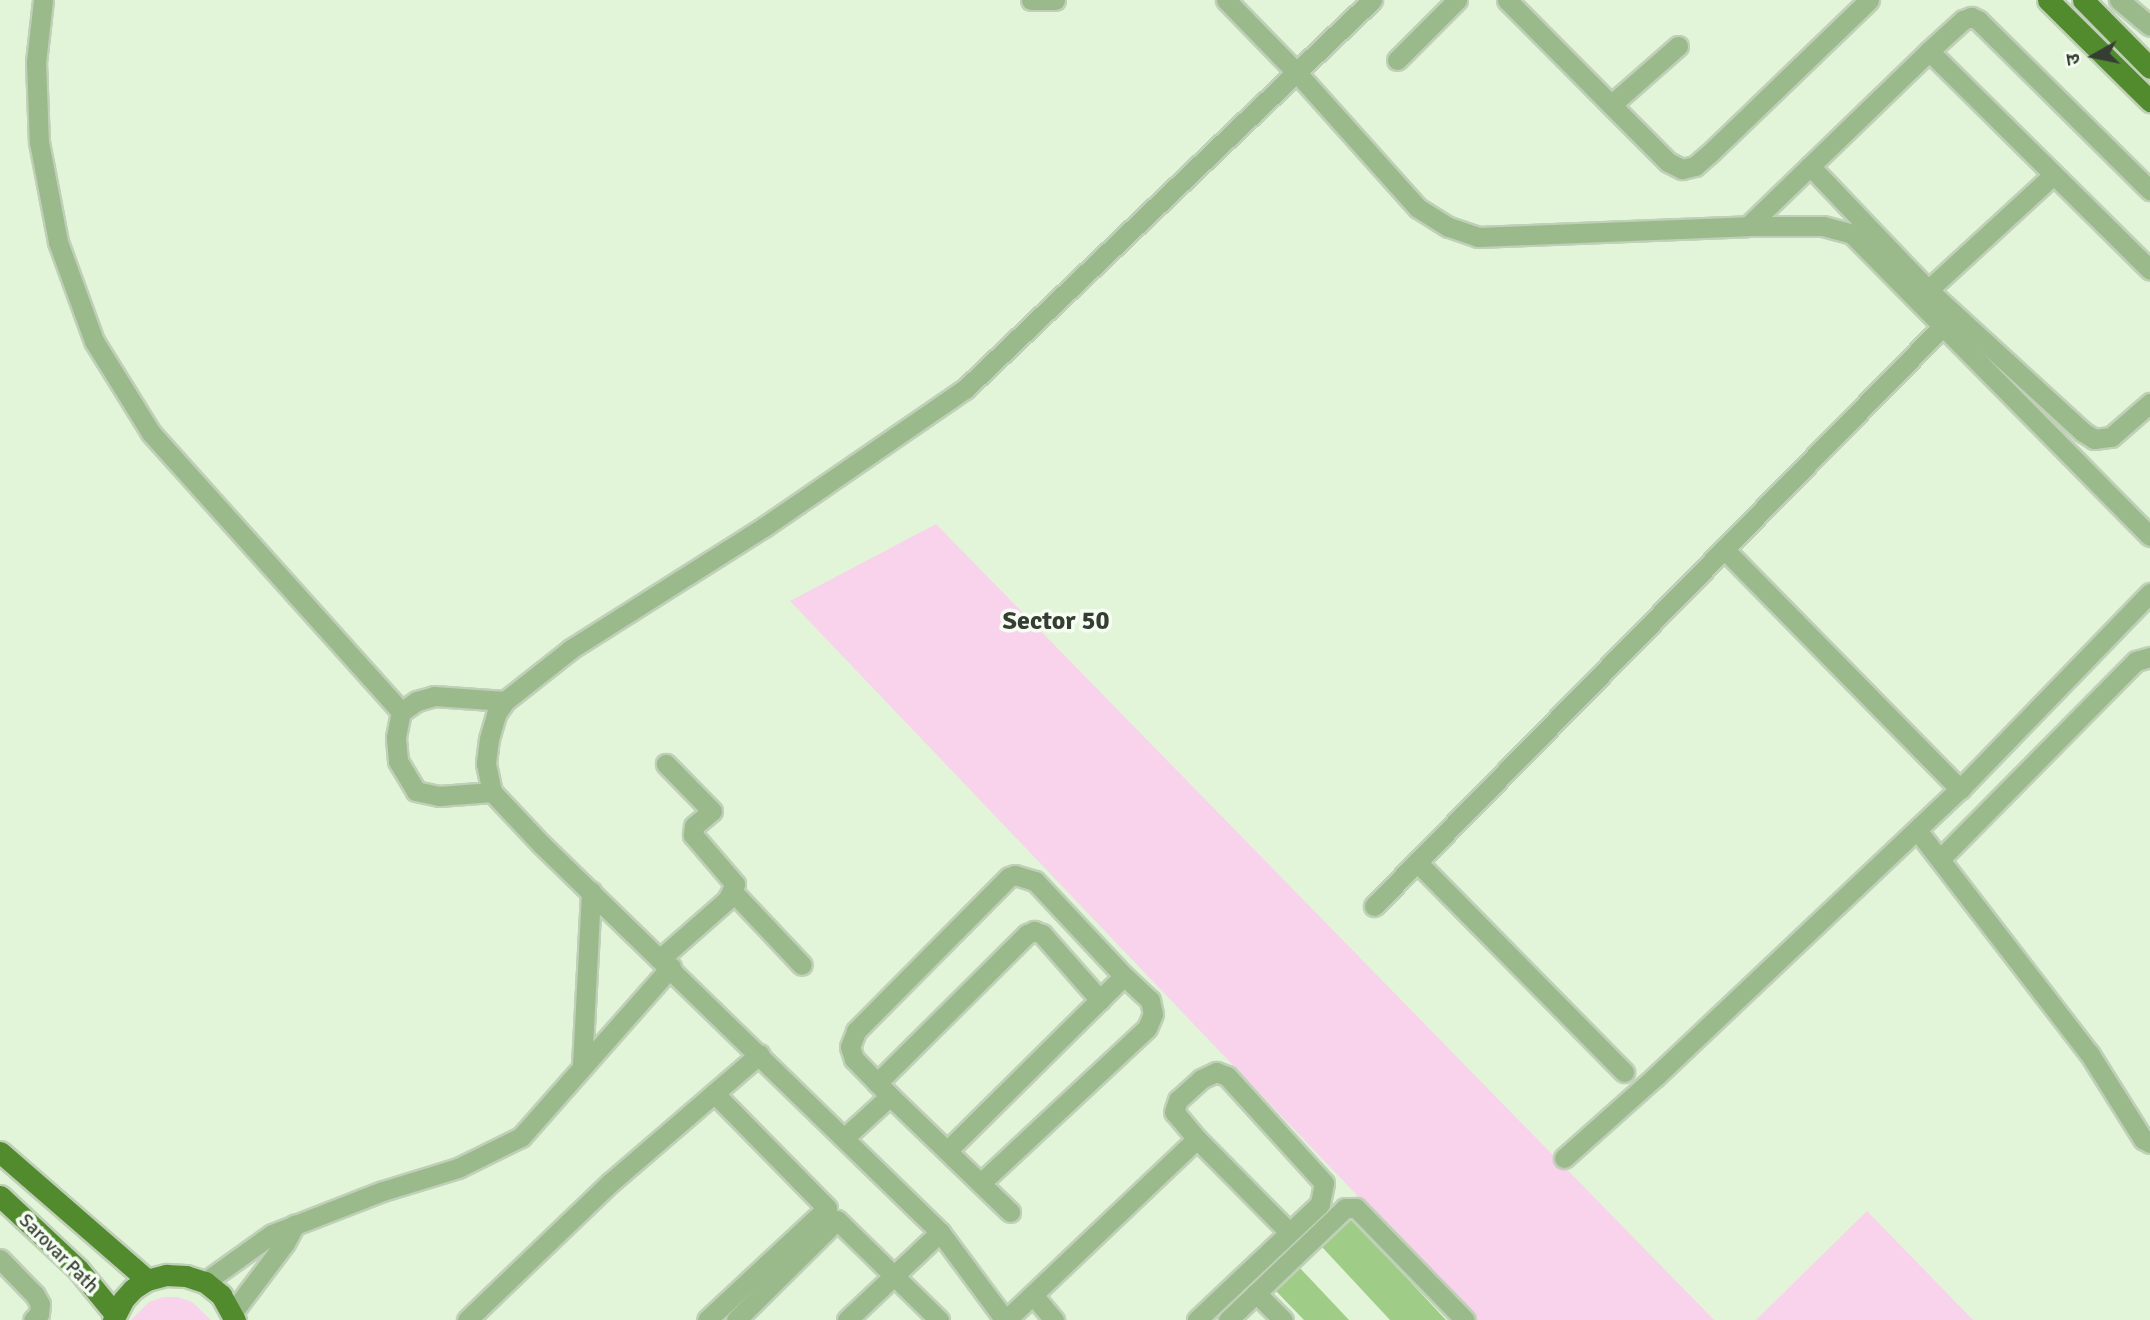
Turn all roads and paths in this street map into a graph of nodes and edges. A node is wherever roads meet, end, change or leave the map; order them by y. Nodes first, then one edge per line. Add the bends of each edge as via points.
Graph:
1 (43, 0) edge
2 (1031, 0) edge
3 (1055, 0) edge
4 (1226, 0) edge
5 (1372, 0) edge
6 (1457, 0) edge
7 (1507, 0) edge
8 (1869, 0) edge
9 (2048, 0) edge
10 (2082, 0) edge
11 (2119, 0) edge
12 (2150, 26) edge
13 (1678, 46) dead end
14 (1929, 51) junction
15 (1397, 60) dead end
16 (2150, 68) edge
17 (1298, 74) junction
18 (2150, 102) edge
19 (1612, 104) junction
20 (1810, 166) junction
21 (2053, 175) junction
22 (2150, 190) edge
23 (1748, 226) junction
24 (2150, 270) edge
25 (1928, 290) junction
26 (1943, 326) junction
27 (2150, 403) edge
28 (2150, 536) edge
29 (1724, 549) junction
30 (2150, 593) edge
31 (2150, 657) edge
32 (505, 701) junction
33 (401, 712) junction
34 (666, 764) dead end
35 (1960, 789) junction
36 (492, 792) junction
37 (1917, 830) junction
38 (1940, 859) junction
39 (1417, 862) junction
40 (591, 891) junction
41 (733, 892) junction
42 (1374, 906) dead end
43 (666, 962) junction
44 (802, 965) dead end
45 (1124, 976) junction
46 (1100, 1000) junction
47 (760, 1054) junction
48 (582, 1065) junction
49 (1623, 1072) dead end
50 (884, 1089) junction
51 (714, 1093) junction
52 (844, 1138) junction
53 (1197, 1139) junction
54 (2150, 1143) edge
55 (948, 1150) junction
56 (0, 1152) edge
57 (1564, 1158) dead end
58 (982, 1182) junction
59 (0, 1196) edge
60 (1010, 1212) dead end
61 (295, 1224) junction
62 (940, 1232) junction
63 (1289, 1232) junction
64 (0, 1259) edge
65 (894, 1274) junction
66 (147, 1280) junction
67 (205, 1282) junction
68 (1256, 1293) junction
69 (1033, 1294) junction
70 (234, 1316) edge
71 (114, 1317) edge
72 (33, 1320) edge
73 (467, 1320) edge
74 (707, 1320) edge
75 (736, 1320) edge
76 (847, 1320) edge
77 (939, 1320) edge
78 (1006, 1320) edge
79 (1054, 1320) edge
80 (1197, 1320) edge
81 (1228, 1320) edge
82 (1283, 1320) edge
83 (1465, 1320) edge

1 - 33 street via 36,62 39,142 58,242 94,341 151,433
2 - 3 street
4 - 17 street
5 - 17 street
6 - 15 street
7 - 19 street
8 - 19 street via 1695,166 1682,169 1668,162
9 - 18 main road
10 - 16 main road
11 - 12 street
13 - 19 street
14 - 20 street
14 - 21 street
14 - 22 street via 1963,20 1978,20
17 - 23 street via 1418,208 1449,227 1478,237
17 - 32 street via 965,389 764,527 571,649
20 - 23 street
20 - 25 street
21 - 24 street
21 - 25 street
23 - 26 street via 1823,226 1852,234
25 - 27 street via 2094,439 2111,437
26 - 28 street
26 - 29 street
29 - 35 street
29 - 39 street
30 - 35 street
31 - 38 street via 2136,661
32 - 33 street via 434,696
32 - 36 street via 489,739 486,763
33 - 36 street via 398,761 415,791 439,796
34 - 41 street via 712,811 694,826 694,835 736,884
35 - 37 street
36 - 40 street
37 - 38 street
37 - 57 street
38 - 54 street via 2089,1054 2143,1139
39 - 42 street
39 - 49 street
40 - 43 street
40 - 48 street
41 - 43 street
41 - 44 street
43 - 47 street
43 - 48 street
45 - 46 street
45 - 50 street via 1035,881 1009,877 856,1031 850,1047 854,1059
45 - 58 street via 1150,1000 1153,1014 1147,1027
46 - 50 street via 1042,934 1034,931
46 - 55 street
47 - 51 street
47 - 52 street
48 - 61 street via 521,1137 458,1168
50 - 52 street
50 - 55 street
51 - 73 street via 611,1182
51 - 74 street via 827,1208
52 - 62 street
53 - 63 street
53 - 63 street via 1174,1112 1178,1100 1201,1079 1216,1072 1227,1076 1324,1183 1320,1204
53 - 69 street
55 - 58 street
56 - 66 main road
58 - 60 street
59 - 71 main road, Sarovar Path via 78,1269
61 - 67 street via 272,1234
61 - 70 street
62 - 65 street
62 - 78 street
63 - 80 street
64 - 72 street via 40,1304
65 - 75 street via 837,1220
65 - 76 street
65 - 77 street
66 - 67 main road via 176,1275
66 - 71 main road via 122,1300
67 - 70 main road via 221,1295
68 - 81 street
68 - 82 street
68 - 83 street via 1345,1208 1356,1208
69 - 78 street
69 - 79 street

